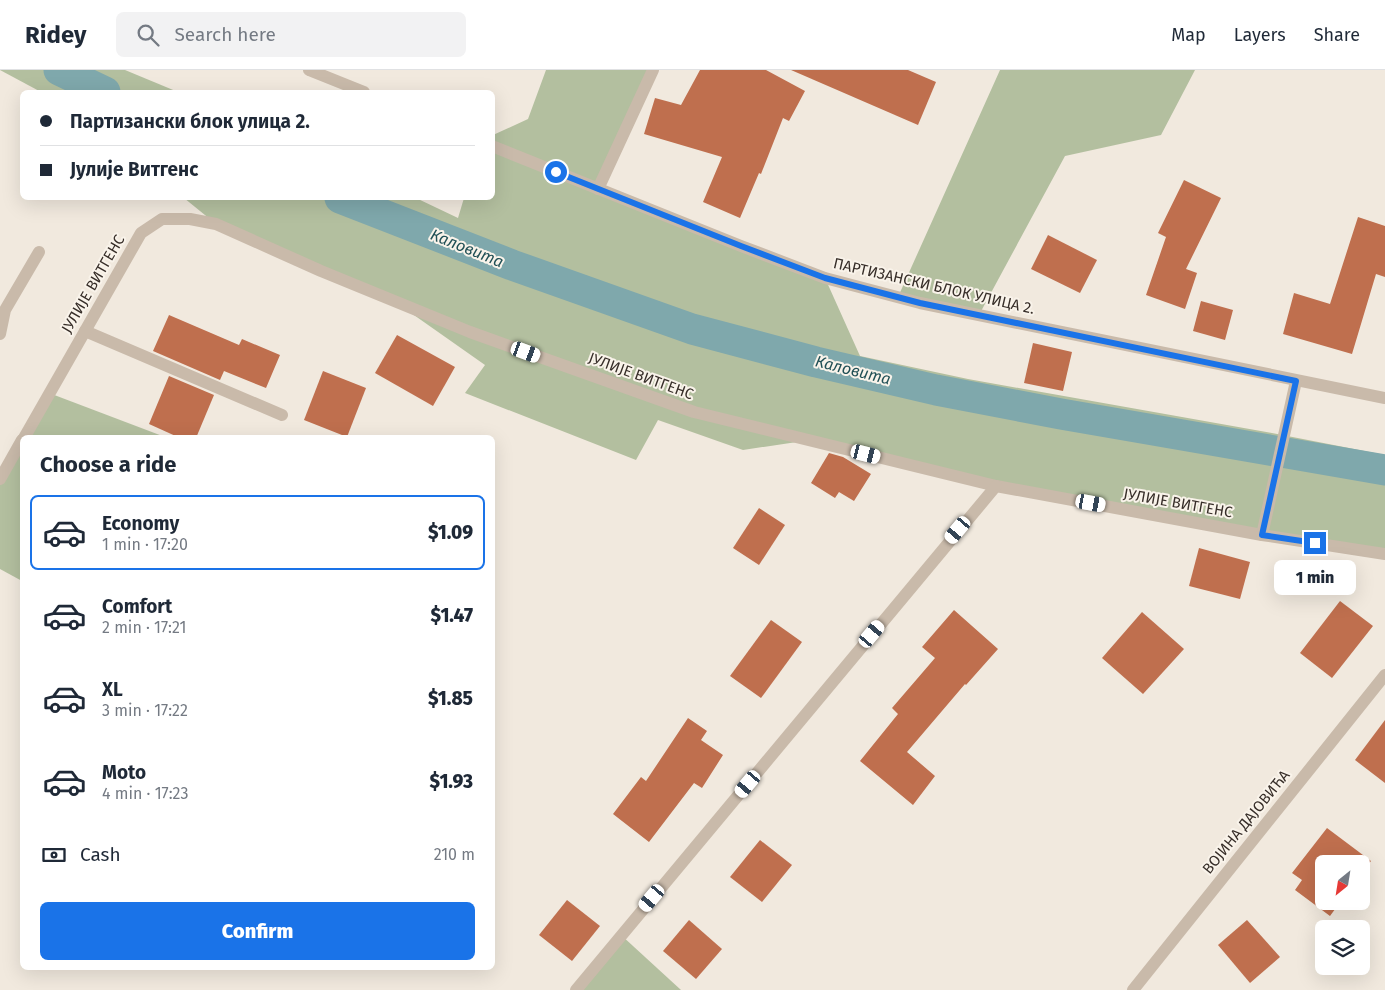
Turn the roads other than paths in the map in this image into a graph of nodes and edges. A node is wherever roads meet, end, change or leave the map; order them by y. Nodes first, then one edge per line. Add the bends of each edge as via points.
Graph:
1 (309, 70) edge
2 (653, 70) edge
3 (359, 90) edge
4 (495, 147) edge
5 (598, 189) junction
6 (39, 252) dead end
7 (85, 331) junction
8 (0, 334) edge
9 (1296, 381) junction
10 (1385, 398) edge
11 (282, 415) dead end
12 (25, 435) edge
13 (20, 443) edge
14 (0, 479) edge
15 (996, 486) junction
16 (1262, 535) junction
17 (1385, 554) edge
18 (1385, 675) edge
19 (576, 990) edge
20 (1133, 990) edge

1 - 3 street
2 - 5 street
4 - 5 street, ПАРТИЗАНСКИ БЛОК УЛИЦА 2.
5 - 9 street, ПАРТИЗАНСКИ БЛОК УЛИЦА 2. via 825,278 881,294
6 - 8 street via 5,310
7 - 11 street
7 - 12 street, ЈУЛИЈЕ ВИТГЕНС
7 - 15 street, ЈУЛИЈЕ ВИТГЕНС via 141,233 162,219 199,221 216,224 470,332 694,412
9 - 10 street, ПАРТИЗАНСКИ БЛОК УЛИЦА 2.
9 - 16 street
13 - 14 street, ЈУЛИЈЕ ВИТГЕНС
15 - 16 street, ЈУЛИЈЕ ВИТГЕНС
15 - 19 street
16 - 17 street, ЈУЛИЈЕ ВИТГЕНС
18 - 20 street, ВОЈИНА ДАЈОВИЋА

